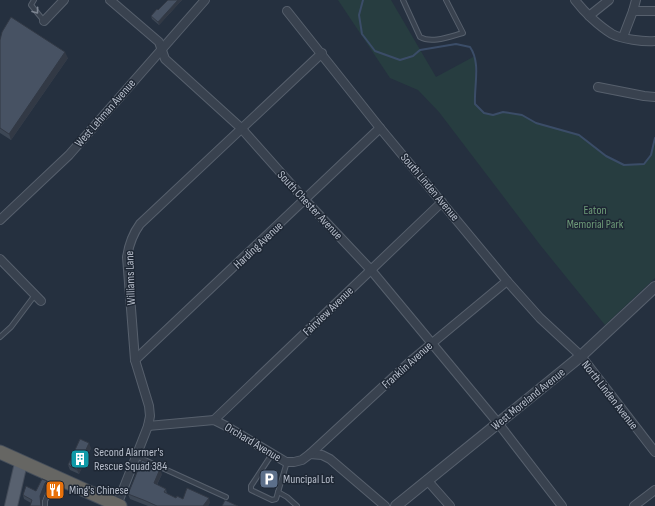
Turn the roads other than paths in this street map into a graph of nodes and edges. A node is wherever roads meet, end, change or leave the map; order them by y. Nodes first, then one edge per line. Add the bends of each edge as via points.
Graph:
1 (34, 0) edge
2 (64, 0) edge
3 (110, 0) edge
4 (205, 0) edge
5 (403, 0) edge
6 (574, 0) edge
7 (609, 0) edge
8 (636, 0) edge
9 (447, 1) edge
10 (287, 11) dead end
11 (633, 11) junction
12 (655, 11) edge
13 (589, 16) junction
14 (44, 21) joint
15 (623, 37) junction
16 (655, 41) edge
17 (162, 48) junction
18 (322, 53) junction
19 (598, 87) dead end
20 (655, 97) edge
21 (241, 128) junction
22 (380, 128) junction
23 (305, 200) junction
24 (442, 202) junction
25 (1, 215) edge
26 (0, 259) edge
27 (371, 270) junction
28 (507, 281) junction
29 (655, 286) edge
30 (38, 298) joint
31 (0, 338) edge
32 (432, 342) junction
33 (581, 356) junction
34 (135, 360) junction
35 (214, 420) junction
36 (498, 423) junction
37 (148, 426) junction
38 (0, 452) edge
39 (655, 452) edge
40 (272, 454) junction
41 (310, 454) junction
42 (136, 456) junction
43 (21, 462) junction
44 (287, 462) junction
45 (427, 480) junction
46 (50, 489) dead end
47 (655, 490) edge
48 (278, 492) junction
49 (226, 498) dead end
50 (118, 505) edge
51 (294, 505) edge
52 (11, 506) edge
53 (45, 506) edge
54 (386, 506) edge
55 (396, 506) edge
56 (450, 506) edge
57 (562, 506) edge
58 (634, 506) edge

1 -> 14 lane via 31,5
2 - 14 street
3 - 17 street, South Chester Avenue via 159,42
4 - 17 street, West Lehman Avenue
5 - 9 lane via 420,38 432,40 463,33
6 - 13 street
7 - 13 street
8 - 11 street
10 - 18 street, South Linden Avenue
11 - 12 street
11 - 15 street
13 - 15 street via 613,34
15 - 16 street via 644,42
17 - 21 street, South Chester Avenue via 165,59
17 - 25 street, West Lehman Avenue via 68,155
18 - 21 street, Williams Lane
18 - 22 street, South Linden Avenue
19 - 20 street
21 - 23 street, South Chester Avenue
21 - 34 street, Williams Lane via 140,224 133,234 128,257
22 - 23 street, Harding Avenue
22 - 24 street, South Linden Avenue
23 - 27 street, South Chester Avenue
23 - 34 street, Harding Avenue
24 - 27 street, Fairview Avenue
24 - 28 street, South Linden Avenue
26 - 30 street
27 - 32 street, South Chester Avenue
27 - 35 street, Fairview Avenue
28 - 32 street, Franklin Avenue
28 - 33 street, South Linden Avenue via 540,318
29 - 33 street, West Moreland Avenue
30 - 31 lane
32 - 36 street, South Chester Avenue
32 - 41 street, Franklin Avenue
33 - 36 street, West Moreland Avenue
33 - 39 street, North Linden Avenue
34 - 37 street, Williams Lane via 149,406
35 - 37 street, Orchard Avenue
35 - 40 street, Orchard Avenue
36 - 45 street, West Moreland Avenue
36 - 57 street, South Chester Avenue
37 - 42 street, Williams Lane
38 - 43 highway
40 - 44 street, Orchard Avenue
40 - 48 lane via 251,486 251,490 274,500
41 - 44 street, Orchard Avenue via 302,460
41 - 54 street via 330,459
42 - 49 lane
42 - 50 street, Williams Lane
43 - 50 highway
43 - 52 main road
44 - 48 lane
45 - 55 street, West Moreland Avenue
45 - 56 street
46 - 53 lane
47 - 58 street
48 - 51 lane

